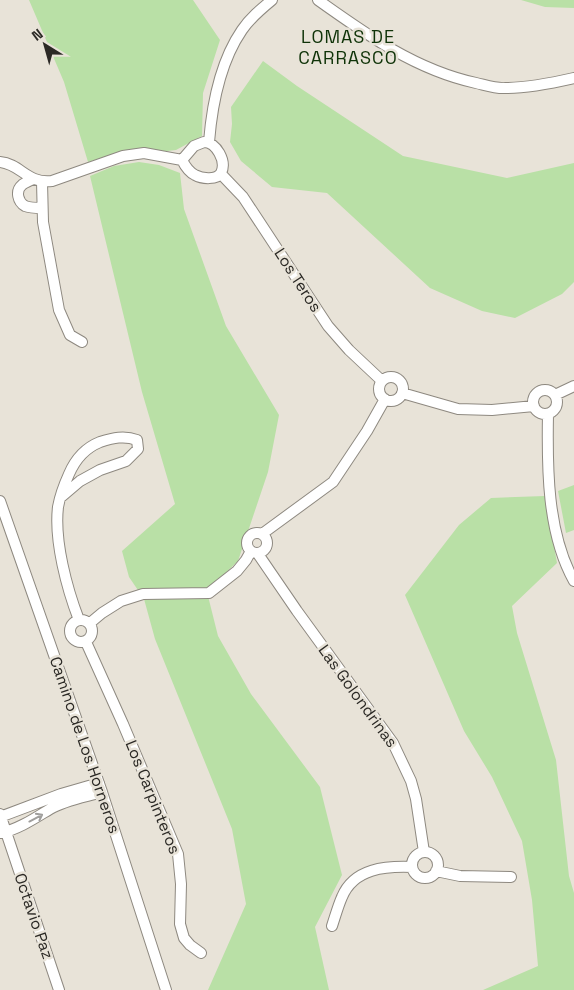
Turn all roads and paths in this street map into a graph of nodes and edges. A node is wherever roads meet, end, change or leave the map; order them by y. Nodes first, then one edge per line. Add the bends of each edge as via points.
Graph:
1 (272, 0) edge
2 (318, 0) edge
3 (574, 78) edge
4 (209, 142) junction
5 (182, 160) junction
6 (0, 162) edge
7 (220, 174) junction
8 (38, 181) junction
9 (42, 208) junction
10 (82, 342) dead end
11 (382, 380) junction
12 (574, 386) edge
13 (402, 393) junction
14 (555, 395) junction
15 (385, 399) junction
16 (534, 406) junction
17 (548, 414) junction
18 (60, 498) junction
19 (0, 501) edge
20 (262, 534) junction
21 (254, 553) junction
22 (574, 581) edge
23 (79, 620) junction
24 (90, 624) junction
25 (86, 642) junction
26 (100, 788) junction
27 (0, 816) edge
28 (3, 832) edge
29 (424, 852) junction
30 (412, 867) junction
31 (436, 871) junction
32 (511, 877) dead end
33 (332, 926) dead end
34 (202, 953) dead end
35 (59, 990) edge
36 (166, 990) edge

1 - 4 street via 252,17 229,53 211,118
2 - 3 street via 376,41 423,67 461,80 504,88
4 - 5 street via 194,146
4 - 7 street via 217,150 222,163
5 - 7 street via 196,176 212,178
5 - 8 street via 144,153 123,156 52,181
6 - 8 street
7 - 11 street, Los Teros via 243,197 328,326
8 - 9 street
8 - 9 street via 21,186 18,198 27,207
9 - 10 street via 59,310 70,335
11 - 13 street via 392,377 399,380 403,386
11 - 15 street via 379,390
12 - 14 street
13 - 15 street via 393,401
13 - 16 street via 458,409
14 - 16 street via 549,391 538,392
14 - 17 street via 557,406
15 - 20 street via 333,482
16 - 17 street via 538,412
17 - 22 street via 555,528
18 - 18 street via 80,481 126,461 138,449 137,440 128,436 92,445 72,467
18 - 23 street via 58,538 70,599
19 - 26 street, Camino de Los Horneros
20 - 21 street via 267,545 264,551
20 - 21 street via 252,535 248,540 247,546
21 - 24 street via 209,593 143,594 121,601
21 - 29 street, Las Golondrinas via 405,764 416,799
23 - 24 street
23 - 25 street via 73,624 70,634 78,642
24 - 25 street via 93,634
25 - 34 street, Los Carpinteros via 178,854 180,924 184,938
26 - 27 street via 61,794
28 -> 26 street
26 - 36 street, Camino de Los Horneros
27 - 28 street, Octavio Paz
28 - 35 street, Octavio Paz
29 - 30 street via 416,855
29 - 31 street via 434,856 438,864
30 - 31 street via 425,877
30 - 33 street via 387,866 365,872 342,895
31 - 32 street via 460,876

